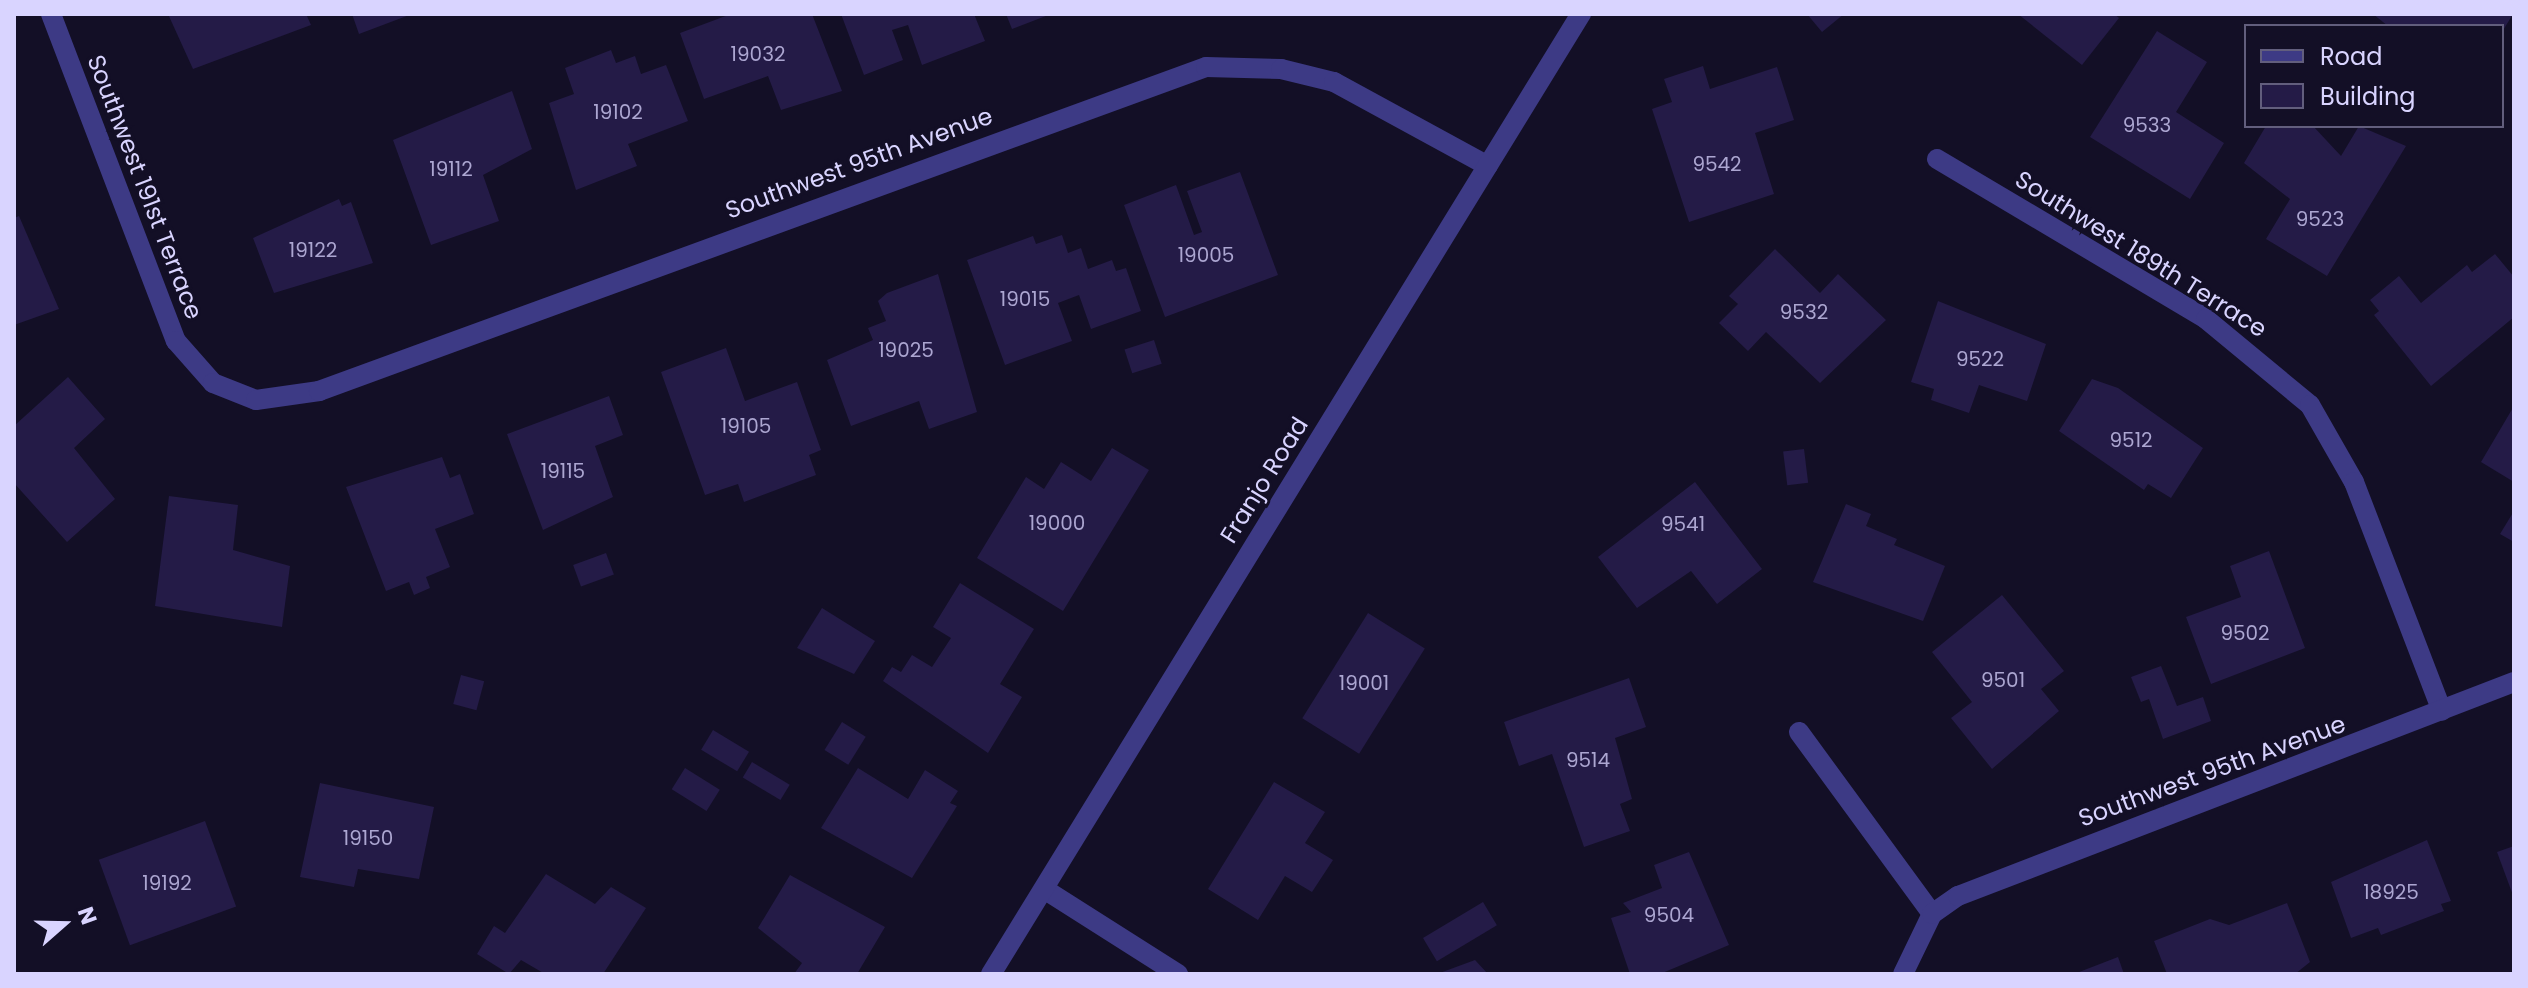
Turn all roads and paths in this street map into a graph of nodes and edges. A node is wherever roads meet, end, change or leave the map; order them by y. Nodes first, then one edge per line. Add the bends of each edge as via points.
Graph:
1 (51, 14) edge
2 (1581, 14) edge
3 (1937, 159) dead end
4 (1488, 166) junction
5 (242, 395) joint
6 (2514, 682) edge
7 (2442, 711) junction
8 (1799, 732) dead end
9 (1044, 889) junction
10 (1932, 914) junction
11 (991, 974) edge
12 (1178, 974) edge
13 (1903, 974) edge

1 - 5 street, Southwest 191st Terrace via 176,341 207,378
2 - 4 street, Franjo Road
3 - 7 street, Southwest 189th Terrace via 2206,319 2310,405 2354,482
4 - 5 street, Southwest 95th Avenue via 1334,82 1281,69 1206,67 319,391 275,400
4 - 9 street, Franjo Road
6 - 7 street, Southwest 95th Avenue
7 - 10 street, Southwest 95th Avenue via 2022,870
8 - 10 street
9 - 11 street, Franjo Road
9 - 12 street
10 - 13 street

